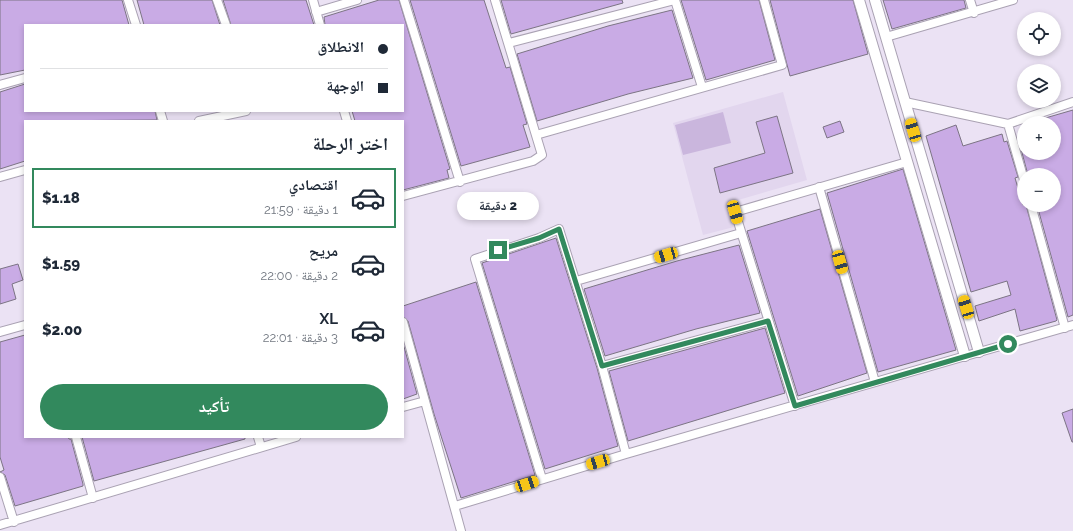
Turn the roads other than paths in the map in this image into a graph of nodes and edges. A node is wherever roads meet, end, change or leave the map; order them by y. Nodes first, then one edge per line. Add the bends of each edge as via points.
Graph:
1 (128, 0) edge
2 (218, 0) edge
3 (313, 0) edge
4 (357, 0) edge
5 (404, 0) edge
6 (494, 0) edge
7 (675, 0) edge
8 (764, 0) edge
9 (859, 0) edge
10 (875, 0) edge
11 (970, 0) edge
12 (1013, 0) edge
13 (316, 12) junction
14 (974, 13) junction
15 (136, 24) edge
16 (226, 24) edge
17 (320, 24) edge
18 (886, 38) junction
19 (509, 43) junction
20 (24, 78) edge
21 (0, 85) edge
22 (702, 87) junction
23 (905, 102) junction
24 (1073, 102) edge
25 (241, 112) edge
26 (204, 120) edge
27 (1008, 124) junction
28 (536, 135) junction
29 (907, 162) junction
30 (1021, 168) edge
31 (24, 170) edge
32 (0, 177) edge
33 (460, 182) junction
34 (819, 187) junction
35 (404, 196) edge
36 (1033, 212) edge
37 (741, 233) junction
38 (576, 281) junction
39 (768, 321) junction
40 (24, 325) edge
41 (404, 326) edge
42 (1069, 326) edge
43 (0, 332) edge
44 (979, 352) junction
45 (965, 356) junction
46 (602, 366) junction
47 (875, 382) junction
48 (425, 401) junction
49 (795, 406) junction
50 (404, 407) edge
51 (76, 438) edge
52 (258, 438) edge
53 (292, 438) edge
54 (261, 447) junction
55 (626, 454) junction
56 (0, 477) edge
57 (542, 479) junction
58 (93, 498) junction
59 (455, 506) junction
60 (14, 522) junction
61 (0, 525) edge
62 (461, 531) edge

1 - 15 street
2 - 16 street
3 - 13 street
4 - 13 street
5 - 33 street
6 - 19 street
7 - 19 street
7 - 22 street
8 - 22 street via 782,65
9 - 29 street
10 - 18 street
11 - 14 street
12 - 14 street
13 - 17 street
14 - 18 street
18 - 23 street
19 - 28 street
20 - 21 street
22 - 28 street
23 - 27 street
23 - 44 street
24 - 27 street
25 - 26 street
27 - 30 street
28 - 33 street via 542,155 533,161
29 - 34 street
29 - 45 street
31 - 32 street
33 - 35 street
34 - 37 street via 735,212
34 - 47 street
36 - 42 street
37 - 38 street
37 - 39 street
38 - 46 street
38 - 57 street via 559,229 475,258
39 - 46 street
39 - 49 street
40 - 43 street
41 - 48 street
42 - 44 street
44 - 45 street
45 - 47 street
46 - 55 street
47 - 49 street
48 - 50 street
48 - 59 street
49 - 55 street
51 - 58 street
52 - 54 street
53 - 54 street
54 - 58 street
55 - 57 street
56 - 60 street
57 - 59 street
58 - 60 street
59 - 62 street
60 - 61 street

